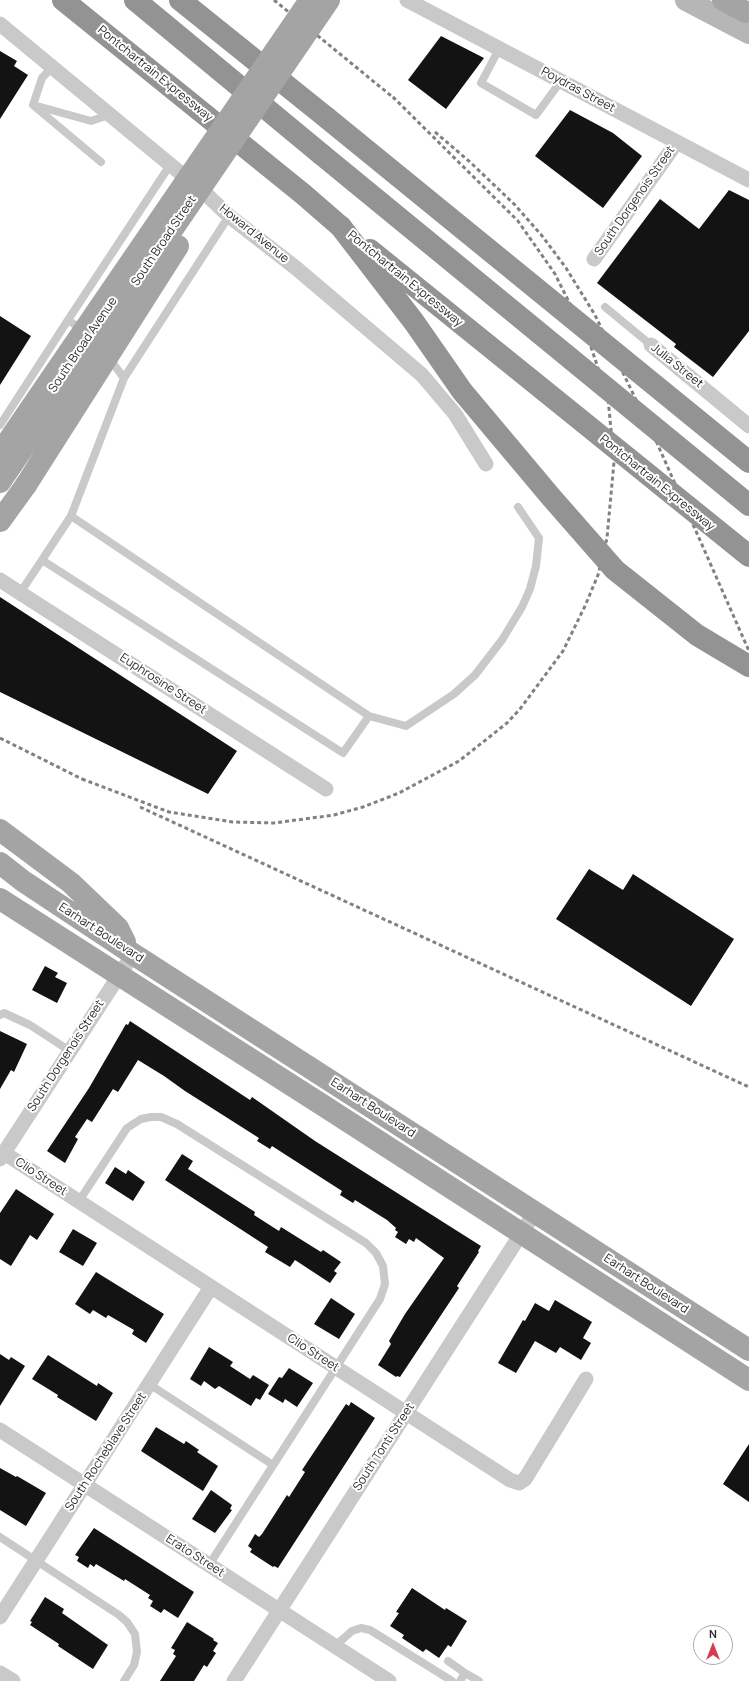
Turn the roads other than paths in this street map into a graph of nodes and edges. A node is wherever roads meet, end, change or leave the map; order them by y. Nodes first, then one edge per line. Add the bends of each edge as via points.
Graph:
1 (63, 0) edge
2 (135, 0) edge
3 (180, 0) edge
4 (310, 0) edge
5 (329, 0) edge
6 (407, 0) edge
7 (686, 0) edge
8 (723, 0) edge
9 (748, 20) edge
10 (0, 24) edge
11 (499, 49) junction
12 (52, 66) junction
13 (561, 81) junction
14 (33, 105) junction
15 (252, 113) junction
16 (109, 115) junction
17 (677, 142) junction
18 (101, 162) dead end
19 (170, 165) junction
20 (749, 180) edge
21 (193, 183) junction
22 (229, 216) junction
23 (341, 226) junction
24 (594, 259) dead end
25 (605, 307) dead end
26 (68, 320) junction
27 (90, 335) junction
28 (651, 345) joint
29 (124, 378) junction
30 (0, 425) edge
31 (749, 426) edge
32 (0, 453) edge
33 (749, 462) edge
34 (486, 464) dead end
35 (0, 467) edge
36 (0, 482) edge
37 (749, 505) edge
38 (518, 507) dead end
39 (71, 516) junction
40 (0, 521) edge
41 (749, 556) edge
42 (42, 560) junction
43 (0, 580) edge
44 (20, 593) junction
45 (749, 666) edge
46 (369, 716) junction
47 (326, 789) dead end
48 (0, 830) edge
49 (0, 862) edge
50 (0, 899) edge
51 (130, 951) junction
52 (118, 975) junction
53 (0, 1015) edge
54 (70, 1051) junction
55 (338, 1086) junction
56 (324, 1106) junction
57 (1, 1154) edge
58 (79, 1202) junction
59 (535, 1212) junction
60 (522, 1233) junction
61 (211, 1287) junction
62 (728, 1337) junction
63 (749, 1350) edge
64 (714, 1358) junction
65 (336, 1368) junction
66 (586, 1379) dead end
67 (749, 1380) edge
68 (149, 1384) junction
69 (406, 1413) junction
70 (0, 1430) edge
71 (273, 1465) junction
72 (85, 1485) junction
73 (0, 1537) edge
74 (37, 1560) junction
75 (209, 1565) junction
76 (279, 1610) junction
77 (0, 1617) edge
78 (334, 1646) junction
79 (448, 1661) dead end
80 (465, 1672) junction
81 (0, 1673) edge
82 (13, 1681) edge
83 (124, 1681) edge
84 (234, 1681) edge
85 (389, 1681) edge
86 (452, 1681) edge
87 (460, 1681) edge
88 (479, 1681) edge

1 - 23 highway, Pontchartrain Expressway
2 - 37 highway, bridge
3 - 33 highway, bridge
4 - 32 main road, South Broad Street, bridge
5 - 15 main road, South Broad Street, bridge
6 - 11 street, Poydras Street
7 - 9 main road
8 - 9 main road
10 - 12 street, Howard Avenue
11 - 13 street, Poydras Street
11 - 13 lane via 481,83 536,115
12 - 14 lane via 42,78
12 - 16 street, Howard Avenue
13 - 17 street, Poydras Street
14 - 16 lane via 91,121
14 - 18 lane
15 - 36 main road, South Broad Street, bridge
15 - 40 main road, bridge via 232,156 199,214 26,485
16 - 19 street, Howard Avenue
17 - 20 street, Poydras Street
17 - 24 street, South Dorgenois Street
19 - 21 street, Howard Avenue
19 - 26 lane
21 - 22 street, Howard Avenue
21 - 27 street, South Broad Avenue
22 - 29 lane
22 - 34 street, Howard Avenue via 296,268 422,375 455,414
23 - 41 highway, Pontchartrain Expressway, bridge
23 - 45 highway, bridge via 414,322 462,391 615,570 697,635
25 - 28 lane, Julia Street
26 - 27 lane
26 - 30 lane
27 - 29 lane
27 - 35 street, South Broad Avenue
28 - 31 street, Julia Street
29 - 39 lane
38 - 46 lane via 539,538 536,566 527,596 502,640 475,675 454,694 406,726
39 - 42 lane
39 - 46 lane
42 - 44 lane
42 - 46 lane via 343,753
43 - 44 street, Euphrosine Street
44 - 47 street, Euphrosine Street
48 - 51 main road via 71,883 118,928
49 - 51 main road, Earhart Boulevard via 23,881
50 - 52 main road, Earhart Boulevard
51 - 52 street, South Dorgenois Street
51 - 55 main road, Earhart Boulevard
52 - 54 street, South Dorgenois Street
52 - 56 main road, Earhart Boulevard
53 - 54 lane via 4,1013 30,1025
54 - 57 street, South Dorgenois Street
55 - 56 main road
55 - 59 main road, Earhart Boulevard
56 - 60 main road, Earhart Boulevard
57 - 58 street, Clio Street
58 - 61 street, Clio Street
58 - 65 lane via 127,1128 141,1119 161,1117 177,1124 366,1243 376,1253 383,1266 383,1292
59 - 60 street, South Tonti Street
59 - 62 main road, Earhart Boulevard
60 - 64 main road, Earhart Boulevard
60 - 69 street, South Tonti Street
61 - 65 street, Clio Street
61 - 68 street, South Rocheblave Street
62 - 63 main road, Earhart Boulevard
62 - 64 main road
64 - 67 main road, Earhart Boulevard
65 - 69 street, Clio Street
65 - 71 lane
66 - 69 street, Clio Street via 525,1479 519,1483 510,1480
68 - 71 lane
68 - 72 street, South Rocheblave Street
69 - 76 street, South Tonti Street
70 - 72 street, Erato Street
71 - 75 lane
72 - 74 street, South Rocheblave Street
72 - 75 street, Erato Street
73 - 74 lane
74 - 77 street, South Rocheblave Street
74 - 83 lane via 119,1614 131,1628 136,1637 137,1652 134,1665
75 - 76 street, Erato Street
76 - 78 street, Erato Street
76 - 84 street, South Tonti Street
78 - 85 street, Erato Street
78 - 86 lane via 352,1631 362,1628 370,1630
79 - 80 lane
80 - 87 lane
80 - 88 lane
81 - 82 street

